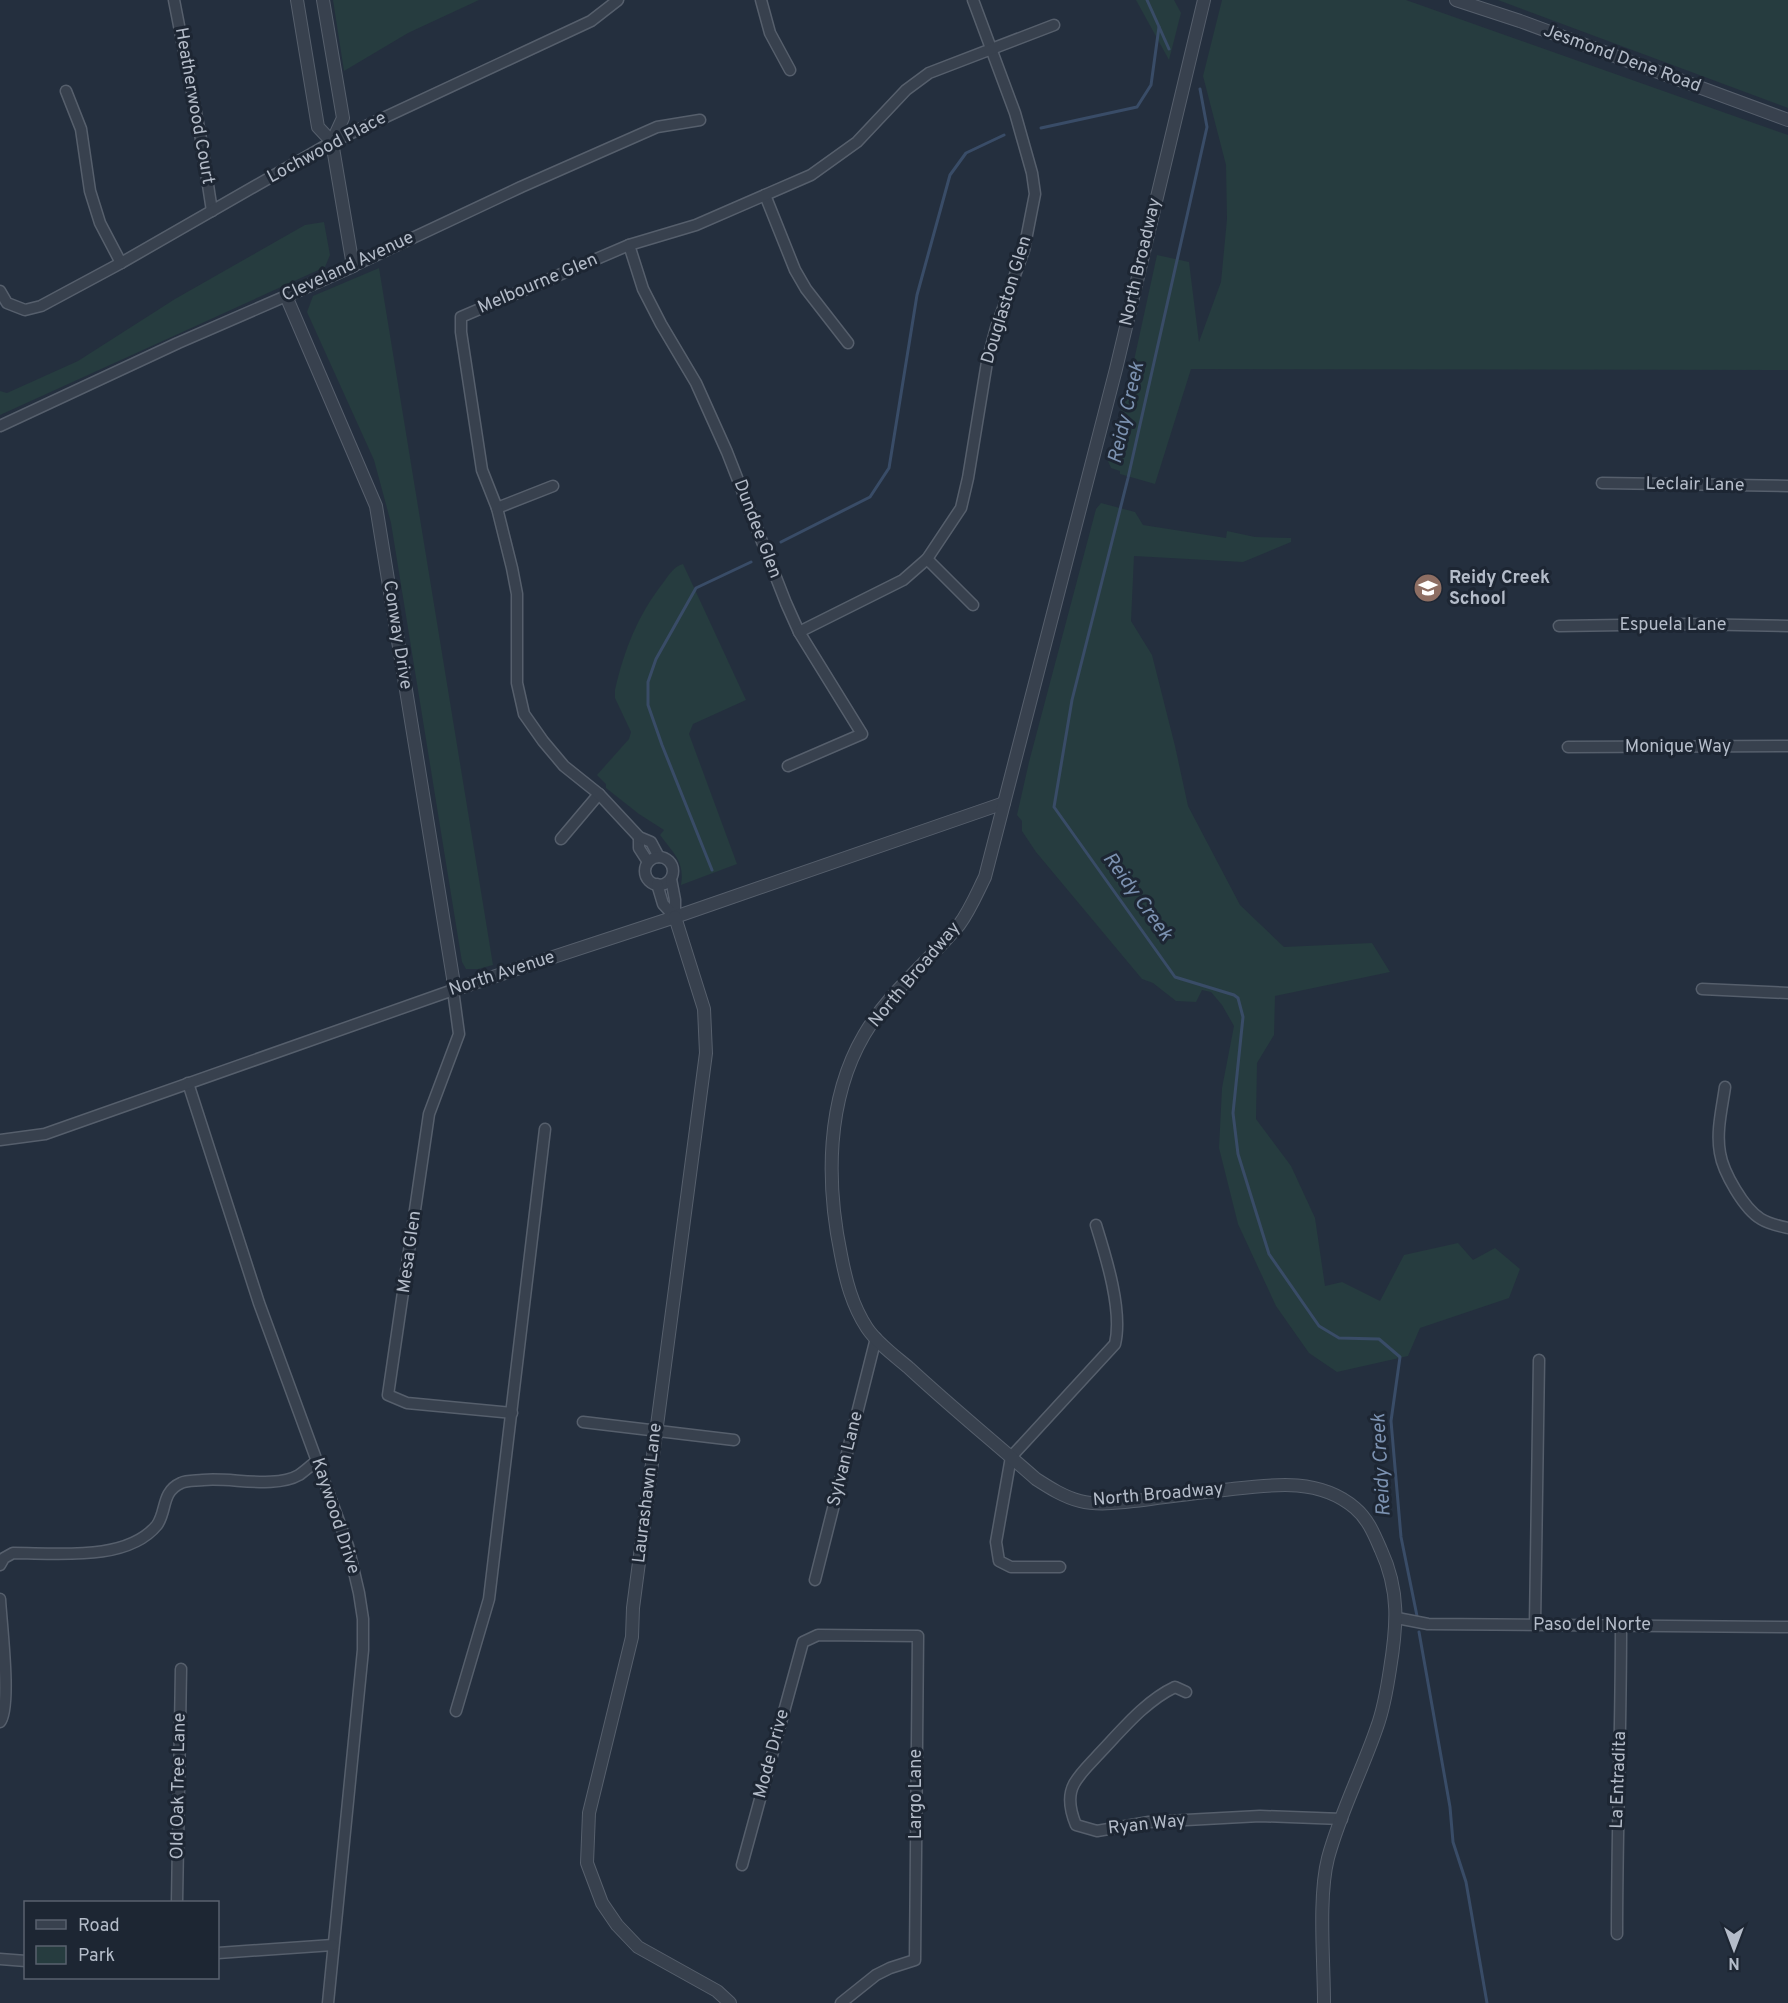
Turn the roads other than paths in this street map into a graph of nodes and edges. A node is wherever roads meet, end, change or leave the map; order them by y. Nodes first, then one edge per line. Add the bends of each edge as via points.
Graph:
1 (174, 0) edge
2 (297, 0) edge
3 (323, 0) edge
4 (618, 0) edge
5 (761, 0) edge
6 (973, 0) edge
7 (1204, 0) edge
8 (1456, 0) edge
9 (1054, 25) dead end
10 (992, 50) junction
11 (790, 70) dead end
12 (66, 91) dead end
13 (700, 120) dead end
14 (1788, 120) edge
15 (332, 142) junction
16 (765, 195) junction
17 (212, 211) junction
18 (629, 245) junction
19 (121, 263) junction
20 (353, 266) junction
21 (0, 291) edge
22 (286, 296) junction
23 (848, 343) dead end
24 (0, 426) edge
25 (1602, 483) dead end
26 (553, 486) dead end
27 (1788, 486) edge
28 (497, 508) junction
29 (927, 559) junction
30 (973, 605) dead end
31 (1559, 626) dead end
32 (1788, 626) edge
33 (799, 632) junction
34 (1788, 746) edge
35 (1568, 747) dead end
36 (788, 766) dead end
37 (599, 794) junction
38 (1004, 803) junction
39 (639, 837) junction
40 (561, 839) dead end
41 (659, 856) junction
42 (648, 862) junction
43 (670, 879) junction
44 (657, 884) junction
45 (675, 917) junction
46 (1702, 988) dead end
47 (453, 990) junction
48 (1788, 993) edge
49 (188, 1083) junction
50 (1725, 1087) dead end
51 (545, 1129) dead end
52 (0, 1140) edge
53 (1096, 1226) dead end
54 (1788, 1228) edge
55 (876, 1338) junction
56 (1539, 1360) dead end
57 (512, 1413) junction
58 (583, 1422) dead end
59 (656, 1430) junction
60 (734, 1440) dead end
61 (1011, 1457) junction
62 (317, 1461) junction
63 (0, 1565) edge
64 (1060, 1567) dead end
65 (815, 1580) dead end
66 (0, 1599) edge
67 (1397, 1618) junction
68 (1535, 1625) junction
69 (1621, 1626) junction
70 (1788, 1627) edge
71 (803, 1642) joint
72 (181, 1669) dead end
73 (1186, 1692) dead end
74 (456, 1711) dead end
75 (0, 1722) edge
76 (1342, 1819) junction
77 (742, 1865) dead end
78 (177, 1901) edge
79 (1617, 1934) dead end
80 (333, 1945) junction
81 (219, 1953) edge
82 (0, 1959) edge
83 (24, 1961) edge
84 (328, 2003) edge
85 (730, 2003) edge
86 (841, 2003) edge
87 (1324, 2003) edge

1 - 17 street, Heatherwood Court
2 - 15 street via 318,127
3 - 15 street via 343,118
4 - 15 street, Lochwood Place via 591,21
5 - 11 street via 770,33
6 - 10 street, Douglaston Glen
7 - 38 street, North Broadway via 1116,369
8 - 14 street, Jesmond Dene Road
9 - 10 street, Melbourne Glen
10 - 16 street, Melbourne Glen via 929,74 906,90 840,156 812,175
10 - 29 street, Douglaston Glen via 1032,173 1035,194 1024,250 987,362 961,508
12 - 19 street via 81,129 90,191 100,223
13 - 20 street, Cleveland Avenue via 657,127
15 - 17 street, Lochwood Place
15 - 20 street
16 - 18 street, Melbourne Glen via 696,225
16 - 23 street via 801,280
17 - 19 street, Lochwood Place
18 - 28 street, Melbourne Glen via 461,317 460,332 482,470
18 - 33 street, Dundee Glen via 643,289 696,383 727,452
19 - 21 street, Lochwood Place via 41,306 25,310 7,303
20 - 22 street, Cleveland Avenue
22 - 24 street, Cleveland Avenue
22 - 47 street, Conway Drive via 376,506
25 - 27 street, Leclair Lane
26 - 28 street
28 - 37 street, Melbourne Glen via 517,594 517,683 524,714 564,766
29 - 30 street
29 - 33 street, Douglaston Glen via 903,580
31 - 32 street, Espuela Lane
33 - 36 street, Dundee Glen via 862,734
34 - 35 street, Monique Way
37 - 39 street, Melbourne Glen
37 - 40 street
38 - 45 street, North Avenue
38 - 55 street, North Broadway via 985,877 973,903 871,1025 852,1060 840,1096 831,1164 835,1228 853,1301
39 - 41 street, Melbourne Glen via 651,843
39 - 42 street, Melbourne Glen via 639,848
41 - 42 street
41 - 43 street, Melbourne Glen via 673,866
42 - 44 street, Melbourne Glen via 646,874
43 - 44 street
43 - 45 street, Melbourne Glen
44 - 45 street, Melbourne Glen via 663,904
45 - 47 street, North Avenue
45 - 59 street, Laurashawn Lane via 704,1009 706,1053
46 - 48 street
47 - 49 street, North Avenue
47 - 57 street, Mesa Glen via 459,1034 429,1114 388,1395 407,1403
49 - 52 street, North Avenue via 45,1134
49 - 62 street, Kaywood Drive
50 - 54 street via 1719,1144 1725,1167 1752,1212
51 - 57 street
53 - 61 street via 1110,1271 1115,1344
55 - 61 street, North Broadway
55 - 65 street, Sylvan Lane
56 - 68 street
57 - 74 street via 489,1599
58 - 59 street
59 - 60 street
59 - 85 street, Laurashawn Lane via 632,1636 589,1813 587,1863 602,1904 638,1947
61 - 64 street via 996,1542 999,1562 1011,1567
61 - 67 street, North Broadway via 1051,1489 1095,1503 1282,1484 1318,1488 1354,1507 1369,1524 1388,1564
62 - 63 street via 297,1476 267,1482 209,1479 181,1483 168,1493 159,1522 150,1533 129,1546 101,1552 13,1554
62 - 80 street, Kaywood Drive via 348,1546 363,1619
66 - 75 street via 6,1692 5,1717
67 - 68 street, Paso del Norte via 1428,1624
67 - 76 street, North Broadway via 1386,1699
68 - 69 street, Paso del Norte
69 - 70 street, Paso del Norte
69 - 79 street, La Entradita
71 - 77 street, Mode Drive
71 - 86 street, Largo Lane via 818,1635 918,1636 915,1960 876,1975
72 - 78 street, Old Oak Tree Lane
73 - 76 street, Ryan Way via 1175,1687 1167,1691 1133,1718 1081,1774 1072,1786 1070,1802 1076,1825 1097,1831 1149,1822 1249,1817
76 - 87 street, North Broadway via 1328,1860 1323,1899
80 - 81 street
80 - 84 street, Kaywood Drive
82 - 83 street

